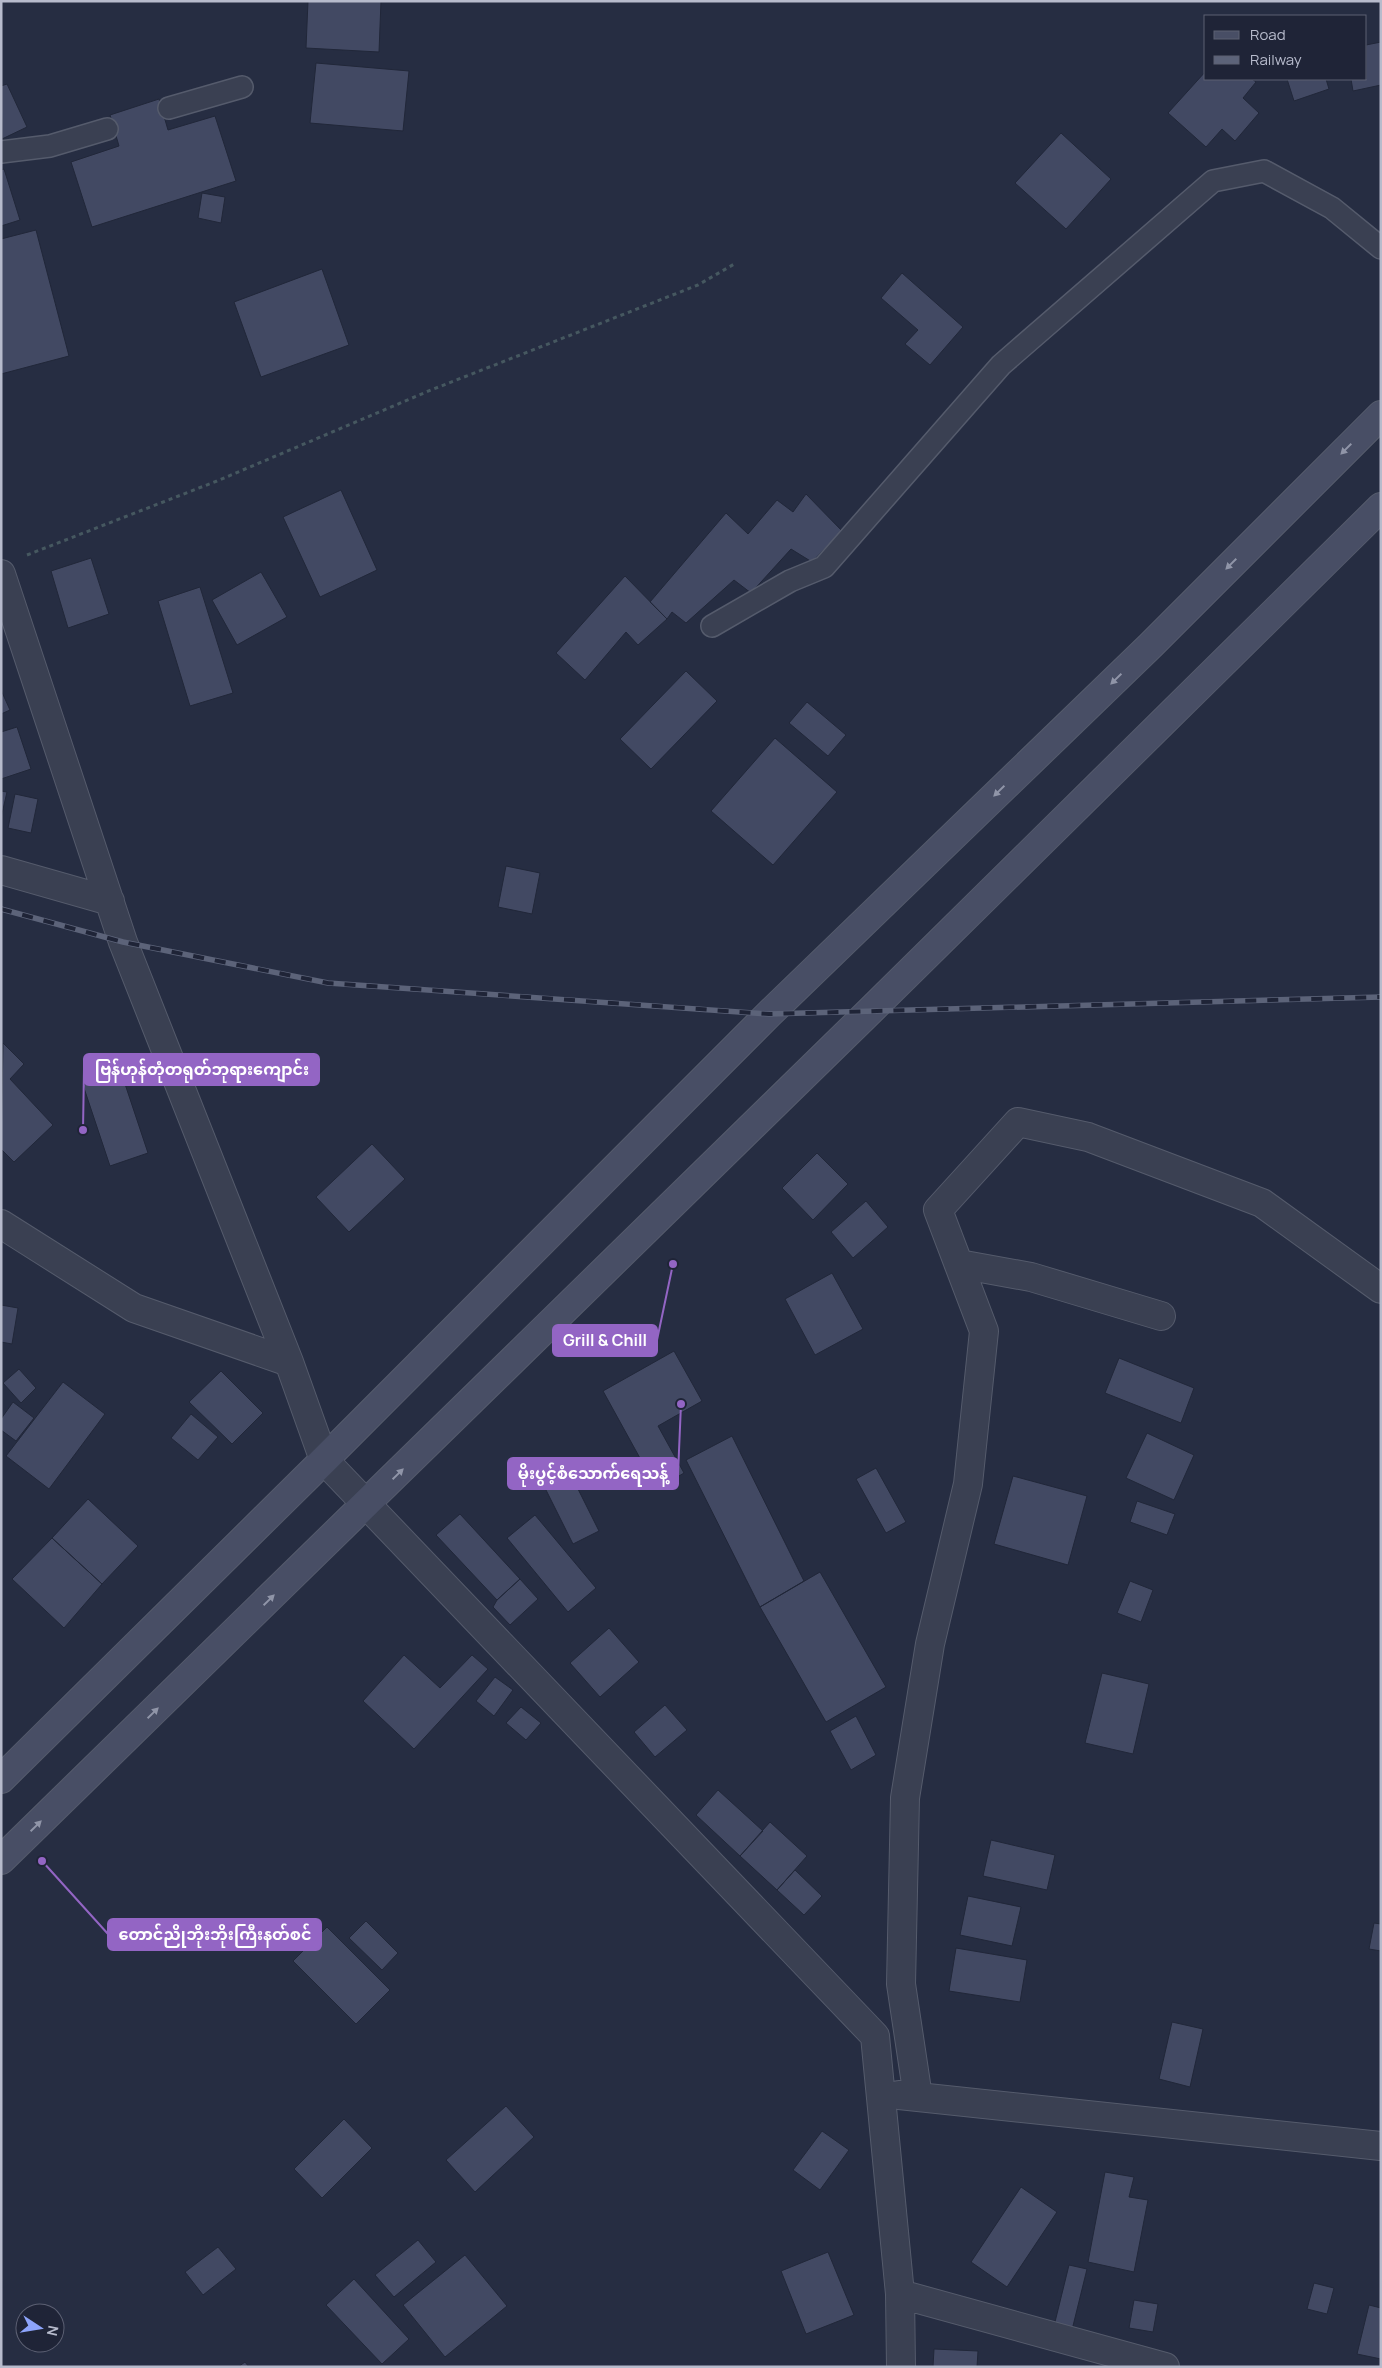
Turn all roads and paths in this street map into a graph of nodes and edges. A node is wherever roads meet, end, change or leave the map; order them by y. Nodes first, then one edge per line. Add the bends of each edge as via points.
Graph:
1 (242, 87) dead end
2 (169, 108) dead end
3 (107, 129) dead end
4 (1, 152) edge
5 (1381, 248) edge
6 (736, 262) dead end
7 (1381, 415) edge
8 (1381, 506) edge
9 (10, 566) edge
10 (712, 626) dead end
11 (1, 870) edge
12 (110, 901) junction
13 (1, 1224) edge
14 (959, 1264) junction
15 (1381, 1290) edge
16 (1162, 1316) dead end
17 (289, 1362) junction
18 (324, 1460) junction
19 (368, 1504) junction
20 (1, 1779) edge
21 (1, 1860) edge
22 (880, 2094) junction
23 (918, 2097) junction
24 (1381, 2146) edge
25 (900, 2294) junction
26 (901, 2367) edge
27 (1165, 2367) edge

1 - 2 lane
3 - 4 lane via 50,146
5 - 10 lane via 1332,208 1264,171 1213,181 1002,365 824,567 790,581
6 - 9 path via 698,285 431,390
7 -> 18 main road via 1150,646 769,1014
19 -> 8 main road
9 - 12 street
11 - 12 street
12 - 17 street via 122,942
13 - 17 street via 134,1308
14 - 15 street via 938,1210 1018,1122 1088,1137 1262,1203
14 - 16 street via 1031,1277
14 - 23 street via 984,1331 968,1484 930,1644 905,1798 901,1984
17 - 18 street
18 - 19 street
18 - 20 main road
21 -> 19 main road
19 - 22 street via 875,2036
22 - 23 street
22 - 25 street
23 - 24 street
25 - 26 street
25 - 27 street

